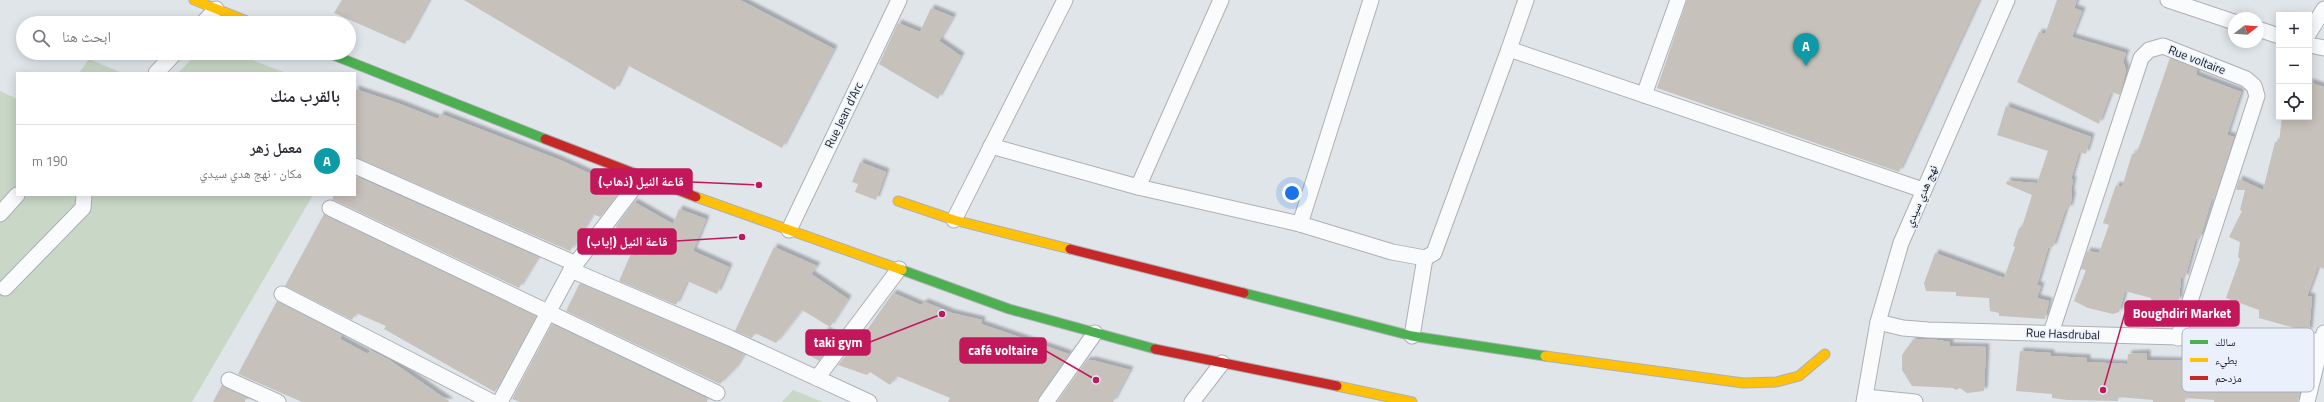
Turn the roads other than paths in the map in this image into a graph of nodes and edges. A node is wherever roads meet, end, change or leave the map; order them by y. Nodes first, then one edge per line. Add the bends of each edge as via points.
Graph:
1 (194, 0) edge
2 (898, 0) edge
3 (1065, 0) edge
4 (1221, 0) edge
5 (1371, 0) edge
6 (1526, 0) edge
7 (1678, 0) edge
8 (2007, 0) edge
9 (2168, 0) edge
10 (216, 9) junction
11 (2324, 9) edge
12 (210, 16) edge
13 (234, 16) edge
14 (2228, 20) edge
15 (2312, 28) edge
16 (2264, 31) edge
17 (2276, 35) edge
18 (2312, 46) edge
19 (2324, 48) edge
20 (1509, 49) junction
21 (168, 60) edge
22 (346, 60) edge
23 (157, 72) edge
24 (1644, 95) junction
25 (992, 146) junction
26 (356, 166) edge
27 (642, 177) junction
28 (1138, 187) junction
29 (1923, 190) junction
30 (16, 196) edge
31 (84, 196) edge
32 (898, 201) dead end
33 (330, 208) dead end
34 (0, 214) edge
35 (954, 220) junction
36 (1300, 224) junction
37 (789, 230) junction
38 (1425, 258) junction
39 (574, 267) junction
40 (898, 269) junction
41 (5, 288) dead end
42 (282, 294) dead end
43 (549, 312) junction
44 (1878, 322) junction
45 (1095, 333) junction
46 (2051, 333) junction
47 (1412, 336) junction
48 (2323, 337) edge
49 (2178, 338) junction
50 (2182, 338) edge
51 (1825, 354) dead end
52 (1222, 363) junction
53 (2314, 374) edge
54 (817, 378) junction
55 (229, 380) dead end
56 (2309, 392) edge
57 (717, 394) dead end
58 (1864, 399) edge
59 (278, 402) edge
60 (492, 402) edge
61 (500, 402) edge
62 (869, 402) edge
63 (1046, 402) edge
64 (1192, 402) edge
65 (1412, 402) edge
66 (1915, 402) edge
67 (2307, 402) edge

1 - 10 main road
2 - 37 street, Rue Jean d'Arc
3 - 25 street
4 - 28 street
5 - 36 street
6 - 20 street
7 - 24 street
8 - 29 street, نهج هدي سيدي
9 - 14 street
10 - 12 street
10 - 13 main road
11 - 15 street
16 - 17 street
18 - 19 street
20 - 24 street
20 - 38 street via 1434,253
21 - 23 street
22 - 27 main road
24 - 29 street
25 - 28 street
25 - 35 street
26 - 39 street
27 - 37 main road
27 - 39 street
28 - 36 street
29 - 44 street, نهج هدي سيدي via 1901,243
30 - 34 street
31 - 41 street via 83,208
32 - 35 main road
33 - 43 street
35 - 47 main road
36 - 38 street via 1392,252
37 - 40 main road
38 - 47 street
39 - 43 street
39 - 54 street
40 - 45 main road via 1009,309
40 - 54 street
42 - 60 street
43 - 57 street
43 - 61 street
44 - 46 street, Rue Hasdrubal via 1928,330
44 - 58 street, نهج هدي سيدي
45 - 52 main road via 1138,346
45 - 63 street
46 - 49 street, Rue Hasdrubal
46 - 49 street, Rue voltaire via 2141,58 2149,50 2163,46 2246,79 2254,86 2257,96
47 - 51 main road via 1743,383 1776,382 1799,376
48 - 53 street
49 - 50 street, Rue Hasdrubal
52 - 64 street
52 - 65 main road
54 - 62 street
55 - 59 street
56 - 67 street
58 - 66 street

